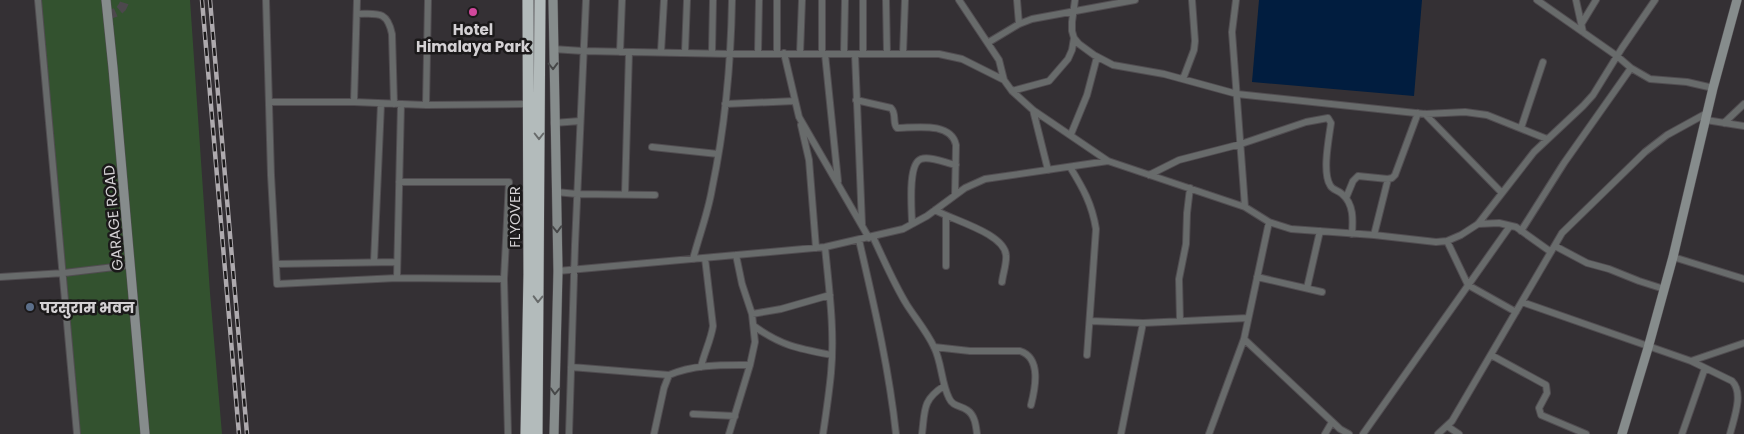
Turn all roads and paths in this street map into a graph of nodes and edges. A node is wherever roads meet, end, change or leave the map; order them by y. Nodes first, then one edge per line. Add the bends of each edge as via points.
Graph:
1 (38, 0) edge
2 (106, 0) edge
3 (266, 0) edge
4 (357, 0) edge
5 (428, 0) edge
6 (524, 0) edge
7 (528, 0) edge
8 (540, 0) edge
9 (552, 0) edge
10 (587, 0) edge
11 (622, 0) edge
12 (664, 0) edge
13 (687, 0) edge
14 (713, 0) edge
15 (732, 0) edge
16 (759, 0) edge
17 (777, 0) edge
18 (802, 0) edge
19 (822, 0) edge
20 (845, 0) edge
21 (862, 0) edge
22 (886, 0) edge
23 (905, 0) edge
24 (960, 0) edge
25 (1017, 0) edge
26 (1075, 0) edge
27 (1135, 0) edge
28 (1192, 0) edge
29 (1236, 0) edge
30 (1537, 0) edge
31 (1576, 0) edge
32 (1596, 0) edge
33 (1655, 0) edge
34 (1737, 0) edge
35 (1074, 12) junction
36 (357, 14) junction
37 (1582, 23) junction
38 (1019, 24) junction
39 (1583, 32) junction
40 (1074, 38) junction
41 (989, 42) junction
42 (553, 49) junction
43 (583, 52) junction
44 (620, 52) junction
45 (629, 52) junction
46 (662, 52) junction
47 (685, 52) junction
48 (712, 53) junction
49 (758, 53) junction
50 (780, 53) junction
51 (844, 53) junction
52 (731, 54) junction
53 (800, 54) junction
54 (824, 54) junction
55 (855, 54) junction
56 (863, 54) junction
57 (887, 54) junction
58 (903, 54) junction
59 (1617, 56) junction
60 (1097, 57) junction
61 (1543, 62) dead end
62 (1627, 65) junction
63 (1183, 79) junction
64 (1004, 80) junction
65 (1713, 88) junction
66 (1012, 91) junction
67 (1237, 94) junction
68 (856, 100) junction
69 (795, 101) junction
70 (269, 102) junction
71 (354, 102) junction
72 (381, 104) junction
73 (398, 104) junction
74 (525, 104) junction
75 (725, 104) junction
76 (1744, 104) edge
77 (426, 105) junction
78 (1033, 110) junction
79 (1422, 113) junction
80 (1707, 116) junction
81 (799, 117) junction
82 (580, 121) junction
83 (554, 123) junction
84 (1724, 123) junction
85 (1744, 126) edge
86 (1521, 128) junction
87 (1071, 134) junction
88 (1547, 139) junction
89 (1241, 144) junction
90 (652, 147) dead end
91 (718, 154) junction
92 (1108, 161) junction
93 (956, 165) junction
94 (1070, 167) junction
95 (1048, 170) junction
96 (1149, 175) junction
97 (1388, 178) junction
98 (399, 182) junction
99 (839, 185) junction
100 (1190, 188) junction
101 (556, 192) junction
102 (1502, 193) junction
103 (577, 194) junction
104 (625, 194) junction
105 (655, 195) dead end
106 (956, 195) junction
107 (1346, 198) junction
108 (1245, 207) junction
109 (934, 210) junction
110 (946, 217) junction
111 (1269, 222) junction
112 (912, 224) junction
113 (1478, 224) junction
114 (862, 225) junction
115 (1510, 226) junction
116 (1320, 231) junction
117 (1520, 231) junction
118 (1352, 234) junction
119 (1374, 235) junction
120 (871, 237) junction
121 (859, 240) junction
122 (1447, 240) junction
123 (824, 247) junction
124 (816, 248) junction
125 (1553, 249) junction
126 (736, 255) junction
127 (1673, 257) junction
128 (705, 258) junction
129 (693, 259) junction
130 (374, 262) junction
131 (397, 262) junction
132 (131, 264) junction
133 (276, 264) junction
134 (946, 266) dead end
135 (574, 269) junction
136 (558, 271) junction
137 (64, 273) junction
138 (0, 277) edge
139 (1257, 277) junction
140 (397, 278) junction
141 (504, 279) junction
142 (1744, 279) edge
143 (1002, 282) dead end
144 (1468, 285) junction
145 (1307, 288) junction
146 (1664, 289) junction
147 (1322, 292) dead end
148 (830, 295) junction
149 (1522, 302) junction
150 (1516, 312) junction
151 (752, 314) junction
152 (1248, 318) junction
153 (1090, 321) junction
154 (1180, 321) junction
155 (1143, 324) junction
156 (754, 326) junction
157 (1244, 339) junction
158 (1744, 344) edge
159 (934, 347) junction
160 (1648, 348) junction
161 (1087, 354) dead end
162 (832, 355) junction
163 (1491, 355) junction
164 (1691, 361) junction
165 (750, 365) junction
166 (571, 367) junction
167 (701, 367) junction
168 (1705, 368) junction
169 (669, 375) junction
170 (944, 386) junction
171 (1031, 405) dead end
172 (1744, 412) edge
173 (693, 414) dead end
174 (1735, 414) junction
175 (735, 416) junction
176 (1332, 422) junction
177 (1447, 426) junction
178 (1338, 432) edge
179 (77, 434) edge
180 (145, 434) edge
181 (508, 434) edge
182 (521, 434) edge
183 (526, 434) edge
184 (537, 434) edge
185 (554, 434) edge
186 (569, 434) edge
187 (654, 434) edge
188 (730, 434) edge
189 (823, 434) edge
190 (896, 434) edge
191 (922, 434) edge
192 (977, 434) edge
193 (1121, 434) edge
194 (1209, 434) edge
195 (1325, 434) edge
196 (1349, 434) edge
197 (1363, 434) edge
198 (1438, 434) edge
199 (1459, 434) edge
200 (1586, 434) edge
201 (1622, 434) edge
202 (1682, 434) edge
203 (1730, 434) edge

1 - 137 street
2 - 132 street, GARAGE ROAD
3 - 70 street
4 - 36 street
5 - 77 street
6 - 74 street
7 - 183 highway, FLYOVER
8 -> 184 highway, FLYOVER
9 - 42 street
10 - 43 street
11 - 44 street
12 - 46 street
13 - 47 street
14 - 48 street
15 - 52 street
16 - 49 street
17 - 50 street
18 - 53 street
19 - 54 street
20 - 51 street
21 - 56 street
22 - 57 street
23 - 58 street
24 - 41 street
25 - 38 street
26 - 35 street
27 - 35 street
28 - 63 street via 1194,50
29 - 67 street via 1232,32
30 - 39 street
31 - 37 street
32 - 37 street
33 - 59 street
34 - 65 street
35 - 38 street
35 - 40 street
36 - 71 street
36 - 73 street via 383,15 390,25
37 - 39 street
38 - 41 street
39 - 59 street
40 - 60 street
40 - 66 street via 1068,59 1049,81
41 - 64 street via 999,60
42 - 43 street
42 -> 83 street
43 - 44 street
43 - 82 street
44 - 45 street
45 - 46 street
45 - 104 street
46 - 47 street
47 - 48 street
48 - 52 street
49 - 50 street
49 - 52 street
50 - 53 street
50 - 69 street
51 - 54 street
51 - 55 street
52 - 75 street
53 - 54 street
54 - 99 street
55 - 56 street
55 - 68 street
56 - 57 street
57 - 58 street
58 - 64 street via 939,54 962,59
59 - 62 street
59 - 88 street via 1593,95
60 - 63 street via 1113,65
60 - 87 street via 1087,95
61 - 86 street
62 - 65 street via 1650,79
62 - 117 street
63 - 67 street
64 - 66 street
65 - 80 street
66 - 78 street
67 - 79 street
67 - 89 street
68 - 93 street via 892,108 897,128 934,127 950,135 955,140
68 - 114 street
69 - 75 street
69 - 81 street
70 - 71 street
70 - 133 street
71 - 72 street
72 - 73 street
72 - 130 street
73 - 77 street
73 - 98 street
74 - 77 street
74 - 182 street
75 - 91 street
76 - 84 street
78 - 87 street
78 - 95 street
79 - 86 street via 1477,113
79 - 97 street via 1395,175
79 - 102 street
80 - 84 street
80 - 125 street via 1667,135 1645,152 1562,233
80 - 127 street
81 - 99 street
81 - 124 street via 809,160
82 - 83 street
82 - 103 street
83 - 101 street
84 - 85 street
86 - 88 street
87 - 92 street
88 - 102 street
89 - 96 street via 1179,160
89 - 107 street via 1328,118 1331,123 1328,178 1331,187
89 - 108 street
90 - 91 street
91 - 129 street via 712,191
92 - 94 street
92 - 96 street
93 - 106 street
93 - 112 street via 929,159 918,161 912,174
94 - 95 street
94 - 153 street via 1087,195 1096,229
95 - 106 street via 985,180
96 - 100 street
97 - 107 street via 1358,176 1352,181
97 - 119 street
98 - 131 street
98 - 141 street via 509,182
99 - 114 street
100 - 108 street
100 - 154 street via 1186,244 1179,279
101 - 103 street
101 -> 136 street
102 - 113 street
103 - 104 street
103 - 135 street
104 - 105 street
106 - 109 street
107 - 118 street via 1352,213
108 - 111 street
109 - 110 street
109 - 112 street
110 - 134 street
110 - 143 street via 992,236 1002,245 1006,256
111 - 116 street via 1291,229
111 - 139 street
112 - 120 street
113 - 115 street
113 - 122 street
114 - 120 street
115 - 117 street
115 - 144 street
116 - 118 street
116 - 145 street
117 - 125 street
118 - 119 street
119 - 122 street via 1436,242
120 - 121 street
120 - 159 street via 897,288
121 - 123 street
121 - 190 street via 880,331
122 - 144 street
123 - 124 street
123 - 148 street
124 - 126 street
125 - 146 street via 1587,264 1610,268
125 - 149 street
126 - 128 street
126 - 151 street
127 - 142 street
127 - 146 street
128 - 129 street
128 - 167 street via 713,326
129 - 135 street
130 - 131 street
130 - 133 street
131 - 140 street
132 - 137 street
132 - 180 street, GARAGE ROAD
133 - 140 street via 277,284
135 - 136 street
135 - 166 street
136 -> 185 street
137 - 138 street
137 - 179 street
139 - 145 street
139 - 152 street
140 - 141 street
141 - 181 street
144 - 150 street
144 - 197 street
145 - 147 street
146 - 160 street
148 - 151 street
148 - 162 street
149 - 150 street
149 - 160 street
150 - 163 street
151 - 156 street
152 - 154 street
152 - 157 street
153 - 155 street
153 - 161 street
154 - 155 street
155 - 193 street
156 - 162 street via 782,344
156 - 165 street
157 - 176 street
157 - 194 street
158 - 164 street
159 - 170 street
159 - 171 street via 1025,353 1032,361 1035,373
160 - 164 street
160 - 201 street
162 - 189 street
163 - 177 street
163 - 200 street via 1546,385 1547,393 1539,408 1541,415
164 - 168 street
165 - 167 street
165 - 175 street
166 - 169 street
166 - 186 street
167 - 169 street
168 - 174 street via 1737,384 1740,395
168 - 202 street
169 - 187 street
170 - 191 street via 926,403
170 - 192 street via 950,402 970,412
172 - 174 street
173 - 175 street
174 - 203 street
175 - 188 street
176 - 178 street
176 - 195 street
177 - 198 street
177 - 199 street
178 - 196 street

